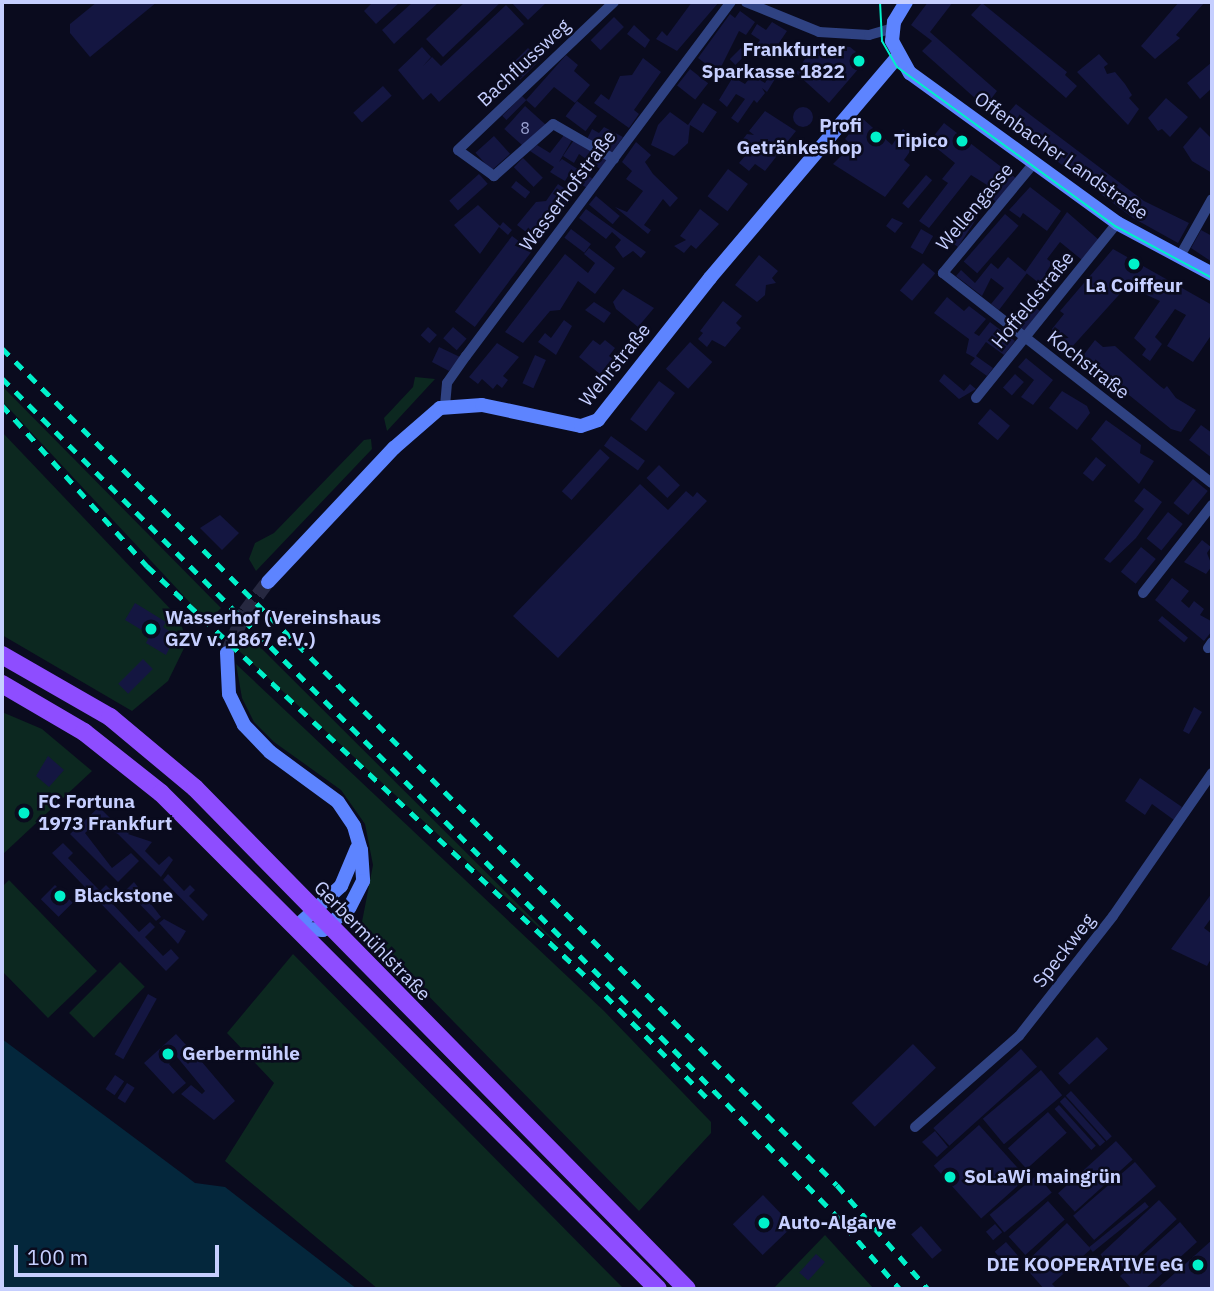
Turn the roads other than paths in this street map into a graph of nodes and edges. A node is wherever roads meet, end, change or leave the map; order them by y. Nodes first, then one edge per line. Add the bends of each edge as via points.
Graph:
1 (614, 2) edge
2 (731, 2) edge
3 (746, 2) edge
4 (906, 2) edge
5 (893, 28) junction
6 (898, 56) junction
7 (614, 159) junction
8 (1034, 163) junction
9 (1212, 199) edge
10 (1117, 223) junction
11 (1180, 256) junction
12 (943, 273) joint
13 (1212, 274) edge
14 (1026, 339) junction
15 (976, 398) dead end
16 (445, 406) junction
17 (1212, 483) edge
18 (1212, 505) edge
19 (268, 582) tunnel mouth
20 (1143, 593) dead end
21 (227, 653) tunnel mouth
22 (2, 655) edge
23 (2, 684) edge
24 (1212, 773) edge
25 (358, 839) junction
26 (314, 911) junction
27 (295, 928) junction
28 (330, 928) junction
29 (915, 1127) dead end
30 (657, 1289) edge
31 (687, 1289) edge

1 - 7 street, Bachflussweg via 458,150 494,176 553,124
2 - 7 street, Wasserhofstraße
3 - 5 street via 819,32 869,35
4 - 5 street
5 - 6 street
6 - 8 street, Offenbacher Landstraße via 916,78
6 - 16 street, Wehrstraße via 710,278 598,420 581,426 482,405
7 - 16 street, Wasserhofstraße via 447,383
8 - 10 street, Offenbacher Landstraße
8 - 12 street, Wellengasse
9 - 11 street
10 - 11 street, Offenbacher Landstraße
10 - 14 street, Hoffeldstraße
11 - 13 street, Offenbacher Landstraße
12 - 14 street, Kochstraße
14 - 15 street, Hoffeldstraße
14 - 17 street, Kochstraße
16 - 19 street via 424,418
18 - 20 street
21 - 25 street via 229,694 244,725 270,752 338,802
22 - 26 main road, Gerbermühlstraße via 133,733 195,788
23 - 27 main road via 116,754
24 - 29 street, Speckweg via 1113,916 1019,1036
25 - 26 street via 349,876
25 - 28 street via 363,870 360,890
26 - 27 street
26 - 28 main road, Gerbermühlstraße
27 - 28 street via 314,932
27 - 30 main road
28 - 31 main road, Gerbermühlstraße

